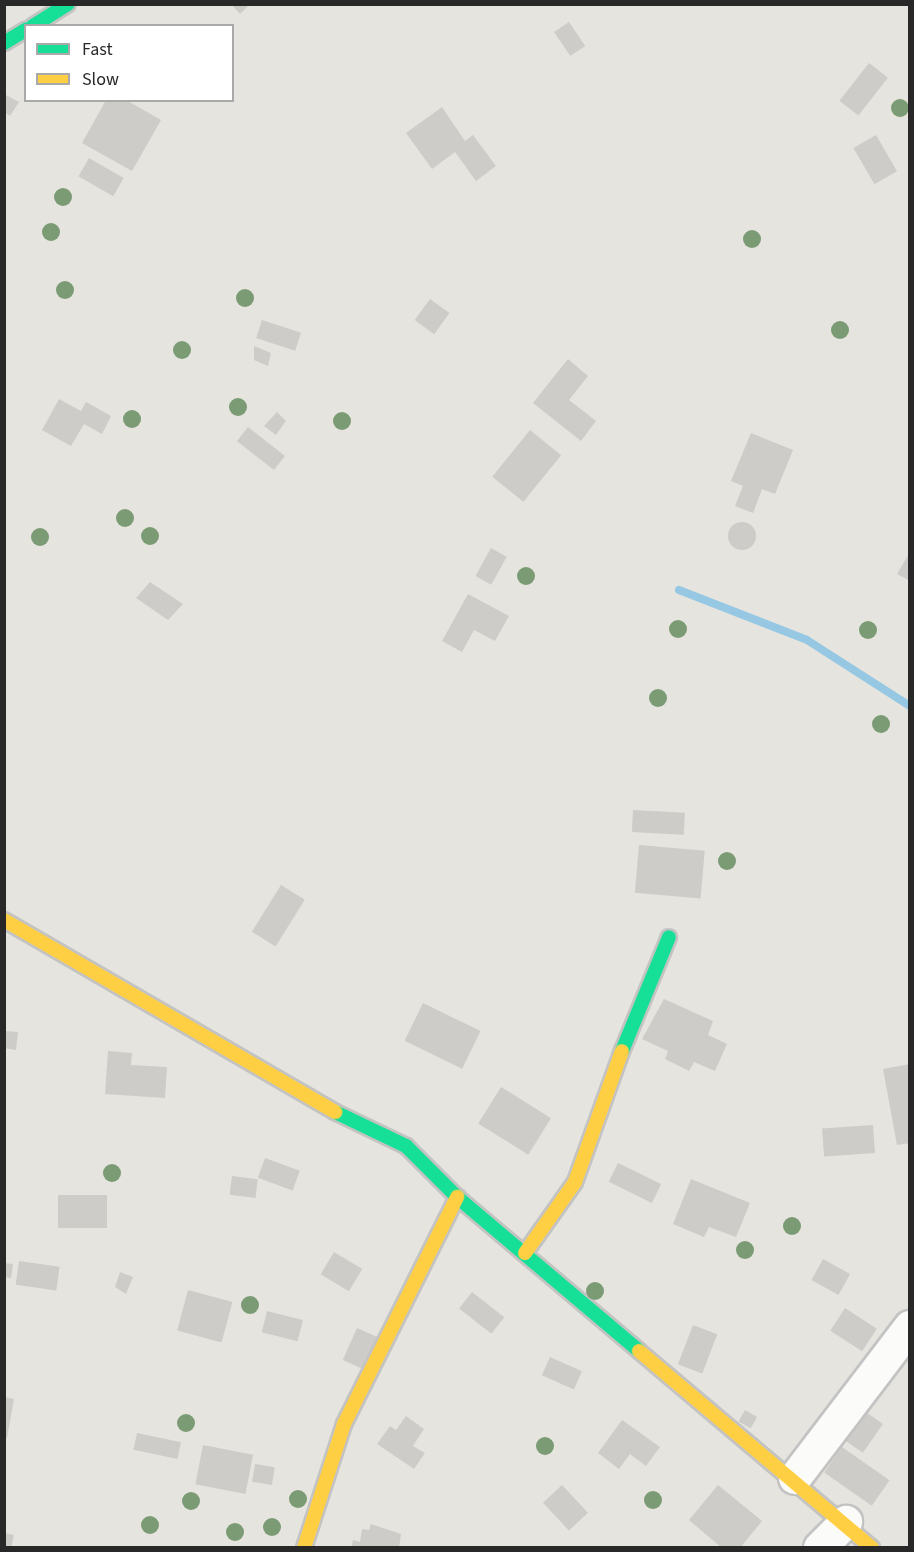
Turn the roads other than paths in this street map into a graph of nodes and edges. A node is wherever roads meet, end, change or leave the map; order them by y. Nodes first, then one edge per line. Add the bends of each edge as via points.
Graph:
1 (68, 4) edge
2 (36, 24) edge
3 (24, 31) edge
4 (4, 42) edge
5 (4, 920) edge
6 (669, 937) dead end
7 (457, 1197) junction
8 (525, 1253) junction
9 (909, 1327) edge
10 (795, 1478) junction
11 (846, 1522) junction
12 (304, 1548) edge
13 (820, 1548) edge
14 (872, 1548) edge

1 - 2 street
3 - 4 street
5 - 7 street via 345,1118 406,1146
6 - 8 street via 627,1037 575,1182
7 - 8 street
7 - 12 street via 344,1424
8 - 10 street
9 - 10 street
10 - 11 street
11 - 13 street
11 - 14 street

